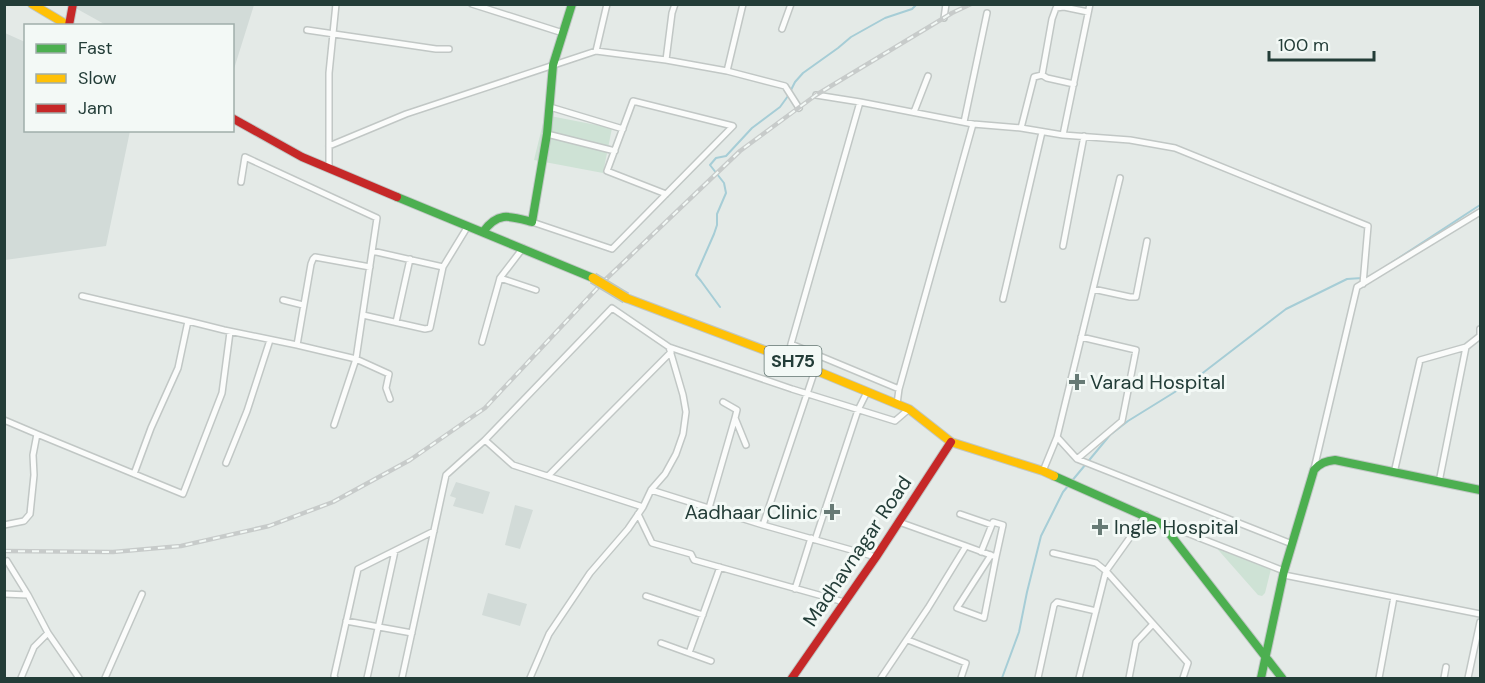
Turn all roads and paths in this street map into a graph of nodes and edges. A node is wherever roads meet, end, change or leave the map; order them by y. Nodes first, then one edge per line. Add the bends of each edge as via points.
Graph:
1 (32, 4) edge
2 (73, 4) edge
3 (336, 4) edge
4 (472, 4) edge
5 (572, 4) edge
6 (607, 4) edge
7 (675, 4) edge
8 (743, 4) edge
9 (791, 4) edge
10 (946, 4) edge
11 (1090, 4) edge
12 (1088, 12) junction
13 (987, 13) dead end
14 (944, 18) dead end
15 (67, 24) edge
16 (69, 24) edge
17 (782, 29) dead end
18 (307, 30) dead end
19 (563, 33) junction
20 (334, 34) junction
21 (449, 49) dead end
22 (596, 51) junction
23 (666, 60) junction
24 (553, 65) junction
25 (727, 71) junction
26 (1042, 75) junction
27 (928, 76) dead end
28 (1074, 84) junction
29 (816, 95) dead end
30 (860, 102) junction
31 (550, 107) junction
32 (799, 108) dead end
33 (914, 112) junction
34 (234, 118) edge
35 (964, 122) junction
36 (973, 123) junction
37 (1021, 128) junction
38 (623, 129) junction
39 (1042, 132) junction
40 (547, 134) junction
41 (1063, 135) junction
42 (1084, 136) junction
43 (329, 146) junction
44 (615, 151) junction
45 (329, 168) junction
46 (1120, 178) dead end
47 (241, 182) dead end
48 (666, 194) junction
49 (1480, 212) edge
50 (532, 222) junction
51 (468, 226) junction
52 (483, 232) junction
53 (1147, 241) dead end
54 (1063, 246) dead end
55 (523, 248) junction
56 (372, 251) junction
57 (410, 259) junction
58 (370, 267) junction
59 (443, 267) junction
60 (500, 278) junction
61 (1363, 284) junction
62 (1093, 289) junction
63 (536, 290) dead end
64 (82, 296) dead end
65 (1003, 298) dead end
66 (283, 300) dead end
67 (303, 305) junction
68 (363, 315) junction
69 (188, 321) junction
70 (396, 322) junction
71 (1480, 329) edge
72 (230, 332) junction
73 (1081, 336) junction
74 (270, 340) junction
75 (482, 342) dead end
76 (791, 344) junction
77 (297, 345) junction
78 (1466, 346) junction
79 (670, 350) junction
80 (356, 359) junction
81 (788, 359) junction
82 (815, 370) junction
83 (899, 388) junction
84 (867, 392) junction
85 (806, 393) junction
86 (390, 399) dead end
87 (723, 402) dead end
88 (897, 404) junction
89 (909, 409) junction
90 (858, 410) junction
91 (735, 418) junction
92 (4, 420) edge
93 (334, 425) dead end
94 (37, 434) junction
95 (1056, 437) junction
96 (485, 440) junction
97 (951, 442) junction
98 (746, 445) dead end
99 (1077, 459) junction
100 (226, 463) dead end
101 (1314, 470) junction
102 (1044, 471) junction
103 (1394, 473) junction
104 (134, 474) junction
105 (548, 476) junction
106 (1438, 482) junction
107 (651, 490) junction
108 (1480, 490) edge
109 (643, 507) junction
110 (709, 508) junction
111 (638, 514) junction
112 (960, 514) dead end
113 (1146, 515) junction
114 (899, 522) junction
115 (1162, 524) junction
116 (4, 525) edge
117 (763, 525) junction
118 (992, 525) junction
119 (434, 531) junction
120 (813, 539) junction
121 (1292, 544) junction
122 (966, 546) junction
123 (395, 551) junction
124 (981, 552) junction
125 (1053, 553) dead end
126 (993, 556) junction
127 (876, 557) junction
128 (7, 561) dead end
129 (720, 567) junction
130 (1106, 571) junction
131 (1284, 573) junction
132 (795, 589) junction
133 (4, 594) edge
134 (142, 594) dead end
135 (28, 596) junction
136 (646, 596) dead end
137 (1394, 597) junction
138 (844, 603) junction
139 (1096, 611) junction
140 (1480, 614) edge
141 (703, 615) junction
142 (346, 621) junction
143 (1480, 622) edge
144 (1153, 624) junction
145 (378, 627) junction
146 (48, 633) junction
147 (412, 633) junction
148 (908, 639) junction
149 (661, 643) dead end
150 (689, 653) junction
151 (1265, 658) junction
152 (711, 661) dead end
153 (1446, 667) dead end
154 (21, 678) edge
155 (79, 678) edge
156 (105, 678) edge
157 (335, 678) edge
158 (367, 678) edge
159 (402, 678) edge
160 (530, 678) edge
161 (792, 678) edge
162 (882, 678) edge
163 (961, 678) edge
164 (1038, 678) edge
165 (1079, 678) edge
166 (1129, 678) edge
167 (1184, 678) edge
168 (1261, 678) edge
169 (1282, 678) edge
170 (1379, 678) edge
171 (1444, 678) edge
172 (1468, 678) edge

1 - 15 main road
2 - 16 main road
3 - 20 street
4 - 19 street
5 - 19 main road
6 - 22 street
7 - 23 street
8 - 25 street
9 - 17 street
10 - 14 street
11 - 12 street
12 - 26 street via 1056,8
12 - 28 street
13 - 35 street
18 - 20 street
19 - 24 main road
20 - 21 street
20 - 43 street via 329,73
22 - 23 street
22 - 24 street
23 - 25 street
24 - 31 main road
24 - 43 street via 406,114
25 - 32 street via 785,86
26 - 28 street
26 - 37 street via 1032,82
27 - 33 street
28 - 41 street
29 - 30 street
30 - 33 street
30 - 76 street
31 - 38 street
31 - 40 main road
33 - 35 street
34 - 45 main road, SH75
35 - 36 street
36 - 37 street
36 - 83 street
37 - 39 street
38 - 44 street
38 - 48 street via 633,101 733,126
39 - 41 street
39 - 65 street
40 - 44 street
40 - 50 main road
41 - 42 street
42 - 54 street
42 - 61 street via 1175,148 1368,226
43 - 45 street
44 - 48 street via 608,171
45 - 51 main road, SH75
46 - 62 street
47 - 56 street via 246,157 377,218
48 - 50 street via 612,249
49 - 61 street
50 - 52 main road via 500,216
51 - 52 main road, SH75
51 - 59 street
52 - 55 main road, SH75
53 - 62 street via 1136,297
55 - 60 street
55 - 81 main road, SH75, bridge via 593,278 626,298
56 - 57 street
56 - 58 street
57 - 59 street
57 - 70 street
58 - 67 street via 315,256
58 - 68 street
59 - 70 street via 430,328
60 - 63 street
60 - 75 street
61 - 101 street via 1357,287
62 - 73 street
64 - 69 street
66 - 67 street
67 - 77 street
68 - 70 street
68 - 80 street
69 - 72 street
69 - 104 street via 178,368
71 - 78 street via 1480,336
72 - 74 street
72 - 104 street via 222,393 183,494
73 - 95 street
73 - 99 street via 1136,350 1122,421
74 - 77 street
74 - 100 street
76 - 81 street
76 - 83 street
77 - 80 street
78 - 103 street via 1420,360
78 - 106 street
79 - 85 street
79 - 96 street via 612,308
79 - 105 street
79 - 107 street via 686,412 676,454
80 - 86 street via 389,374 386,388
80 - 93 street
81 - 82 main road, SH75
82 - 84 main road, SH75
82 - 85 street
83 - 88 street
84 - 88 main road, SH75
84 - 90 street
85 - 90 street
85 - 117 street
87 - 91 street via 737,410
88 - 89 main road, SH75
89 - 90 street via 895,421
89 - 97 main road, SH75
90 - 120 street
91 - 98 street
91 - 110 street
92 - 94 street
94 - 104 street
94 - 116 street via 30,514 24,521
95 - 99 street
95 - 102 street
96 - 105 street via 513,465
96 - 119 street via 446,475
97 - 102 main road, SH75
97 - 114 main road, Madhavnagar Road
99 - 121 street
101 - 103 main road via 1321,462 1335,460
101 - 121 main road
102 - 113 main road, SH75
103 - 106 main road
105 - 109 street
106 - 108 main road
107 - 109 street
107 - 110 street
109 - 111 street
110 - 117 street
111 - 129 street via 652,543
111 - 160 street via 590,573 549,634
112 - 118 street
113 - 115 main road, SH75
113 - 130 street
114 - 122 street
114 - 127 main road, Madhavnagar Road
115 - 131 street
115 - 151 main road, SH75
117 - 120 street
118 - 124 street
118 - 126 street via 1003,525
119 - 123 street
119 - 147 street
120 - 127 street
120 - 132 street
121 - 131 main road
122 - 124 street
122 - 148 street
123 - 142 street via 358,569
123 - 145 street
124 - 126 street
125 - 130 street via 1096,563
126 - 126 street via 984,618 957,608
127 - 138 main road, Madhavnagar Road
128 - 135 street
129 - 132 street
129 - 141 street
130 - 139 street
130 - 144 street
131 - 137 street
131 - 151 main road
132 - 138 street
133 - 135 street
134 - 156 street
135 - 146 street
136 - 141 street
137 - 140 street
137 - 170 street
138 - 161 main road, Madhavnagar Road
139 - 164 street via 1054,605
139 - 165 street
141 - 150 street
142 - 145 street
142 - 157 street
143 - 172 street
144 - 166 street via 1136,642
144 - 167 street via 1188,663
145 - 147 street
145 - 158 street
146 - 154 street via 34,647
146 - 155 street
147 - 159 street
148 - 162 street
148 - 163 street via 966,663
149 - 150 street
150 - 152 street
151 - 168 main road
151 - 169 main road, SH75
153 - 171 street

